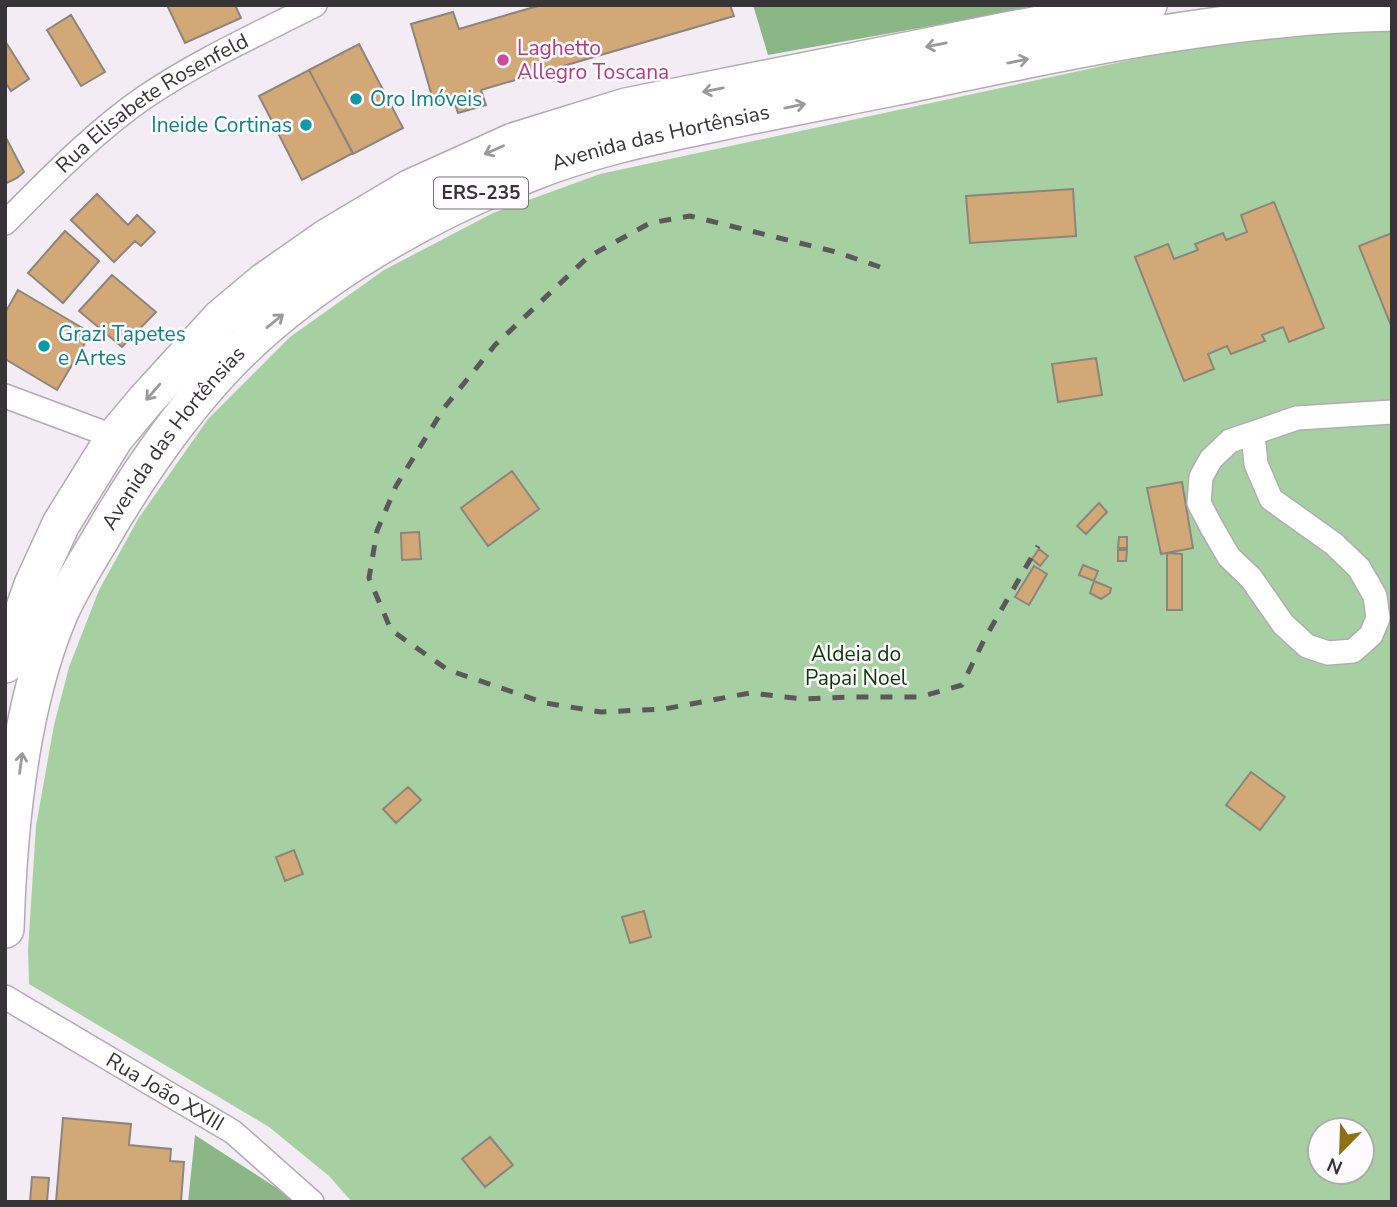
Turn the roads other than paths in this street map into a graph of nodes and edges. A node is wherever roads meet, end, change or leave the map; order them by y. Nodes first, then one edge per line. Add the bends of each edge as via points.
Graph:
1 (315, 5) edge
2 (1148, 5) edge
3 (1392, 12) edge
4 (5, 223) edge
5 (5, 396) edge
6 (1392, 412) edge
7 (1253, 434) junction
8 (115, 437) junction
9 (58, 615) junction
10 (5, 664) edge
11 (5, 929) edge
12 (5, 996) edge
13 (312, 1202) edge

1 - 4 street, Rua Elisabete Rosenfeld via 145,97 93,138
2 -> 8 main road, Avenida das Hortênsias / ERS-235 via 626,107 513,142 411,188 264,282 221,317
9 -> 3 main road, Avenida das Hortênsias / ERS-235 via 126,496 169,432 230,361 337,272 447,209 532,171 630,141 712,123 1224,25
5 - 8 street
6 - 7 street via 1297,418
7 - 7 street via 1230,441 1211,459 1201,477 1199,503 1230,557 1283,624 1307,646 1328,653 1353,651 1371,635 1378,618 1375,596 1359,568 1334,544 1271,499 1256,464
8 - 9 main road via 125,462
8 - 10 main road, Avenida das Hortênsias / ERS-235 via 61,524
11 -> 9 main road, Avenida das Hortênsias / ERS-235 via 10,834 27,723
12 - 13 street, Rua João XXIII via 233,1132

